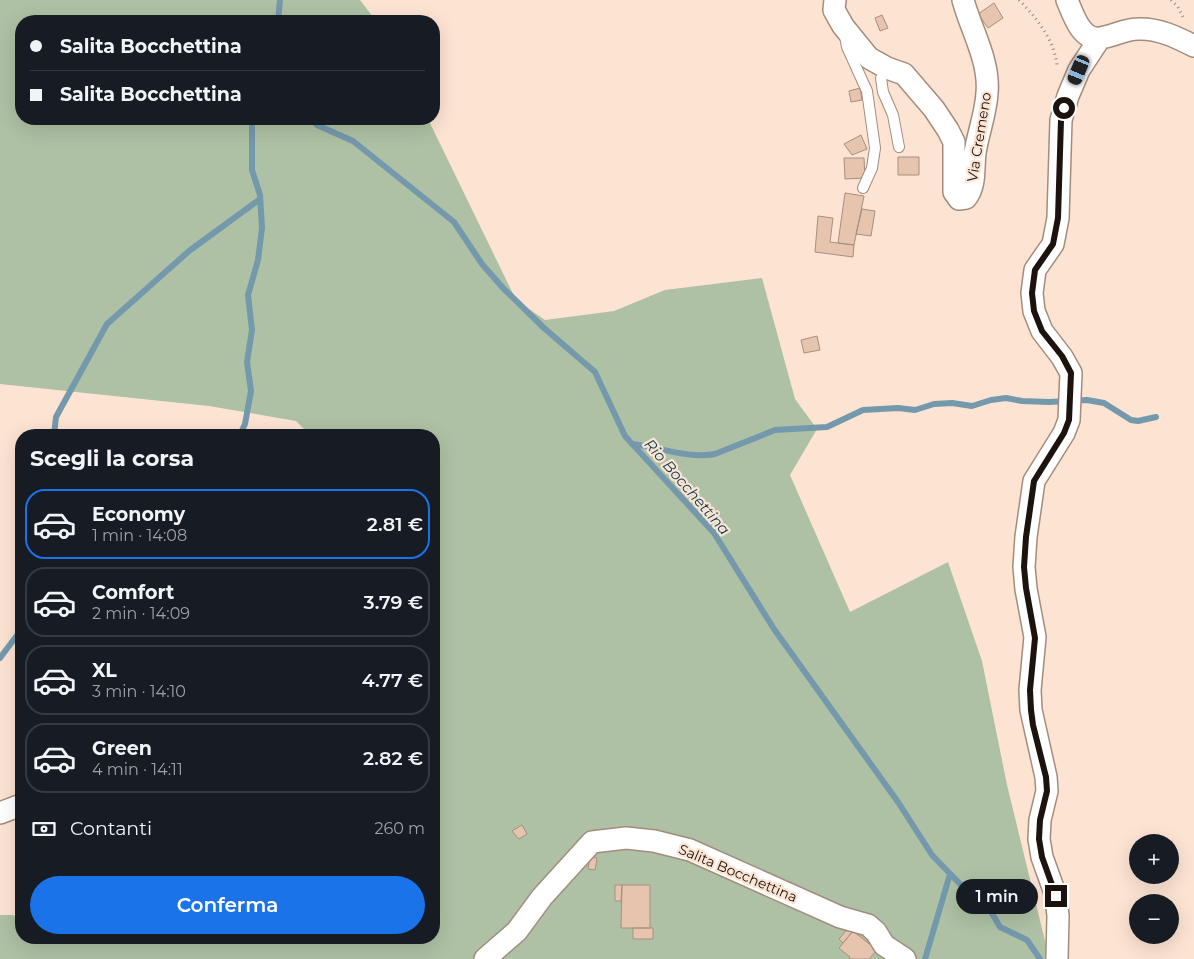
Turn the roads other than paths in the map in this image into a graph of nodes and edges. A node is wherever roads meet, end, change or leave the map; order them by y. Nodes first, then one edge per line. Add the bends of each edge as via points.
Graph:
1 (835, 0) edge
2 (963, 0) edge
3 (1067, 0) edge
4 (843, 26) junction
5 (1100, 38) junction
6 (1194, 46) edge
7 (887, 68) junction
8 (899, 147) dead end
9 (863, 188) dead end
10 (15, 807) edge
11 (0, 813) edge
12 (485, 959) edge
13 (905, 959) edge
14 (1057, 959) edge

1 - 4 street, Via Cremeno via 834,10
2 - 7 street, Via Cremeno via 986,75 988,93 976,146 973,182 966,198 959,198 954,192 954,142 948,130 904,74
3 - 5 street via 1081,30
4 - 7 street, Via Cremeno via 869,58
4 - 9 lane via 847,47 867,91 875,148 872,168
5 - 6 street via 1126,30 1149,29
5 - 14 street via 1079,70 1061,120 1058,218 1053,244 1035,270 1032,293 1034,311 1042,331 1071,373 1069,420 1034,481 1024,567 1035,638 1031,710 1047,791 1039,839 1056,896
7 - 8 lane via 881,78 883,92 893,115
10 - 11 street
12 - 13 street, Salita Bocchettina via 517,931 542,897 592,842 626,838 690,850 840,917 868,925 884,945

